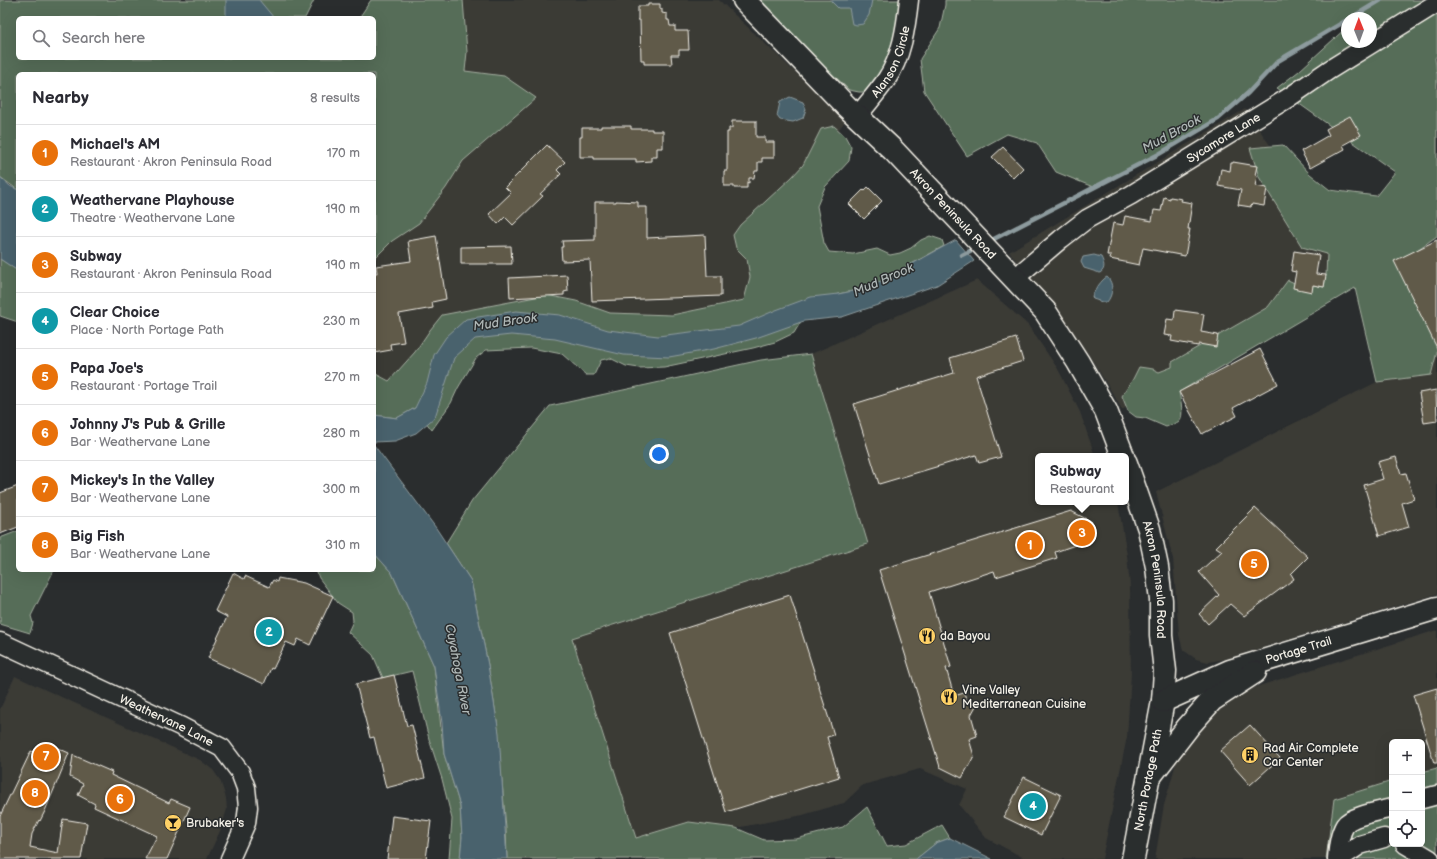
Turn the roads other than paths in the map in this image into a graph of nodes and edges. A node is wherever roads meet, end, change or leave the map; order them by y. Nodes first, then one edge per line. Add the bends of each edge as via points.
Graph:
1 (744, 0) edge
2 (909, 0) edge
3 (1437, 3) edge
4 (857, 117) junction
5 (1015, 278) junction
6 (1122, 453) edge
7 (1129, 472) edge
8 (1437, 608) edge
9 (0, 642) edge
10 (1280, 656) junction
11 (1163, 701) junction
12 (1148, 779) junction
13 (1437, 795) edge
14 (1425, 798) edge
15 (1389, 809) edge
16 (1371, 814) junction
17 (1388, 839) edge
18 (1410, 847) edge
19 (230, 859) edge
20 (1133, 859) edge
21 (1338, 859) edge
22 (1430, 859) edge

1 - 4 street, Akron Peninsula Road
2 - 4 street, Alanson Circle via 906,30 899,53 887,79
3 - 5 street, Sycamore Lane via 1131,195 1087,219
4 - 5 street, Akron Peninsula Road via 893,150 993,258
5 - 6 street, Akron Peninsula Road via 1045,311 1078,362 1106,411
7 - 11 street, Akron Peninsula Road via 1149,529 1157,567 1161,600
8 - 10 street, Portage Trail
9 - 19 street, Weathervane Lane via 222,748 240,772 246,788 248,807 246,823
10 - 11 street, Portage Trail via 1230,671
10 - 12 street via 1212,700
11 - 12 street, North Portage Path
12 - 20 street, North Portage Path
13 - 14 street
15 - 16 street
16 - 17 street
16 - 21 street via 1357,817 1345,824 1338,844
17 - 21 street via 1360,845
18 - 22 street

